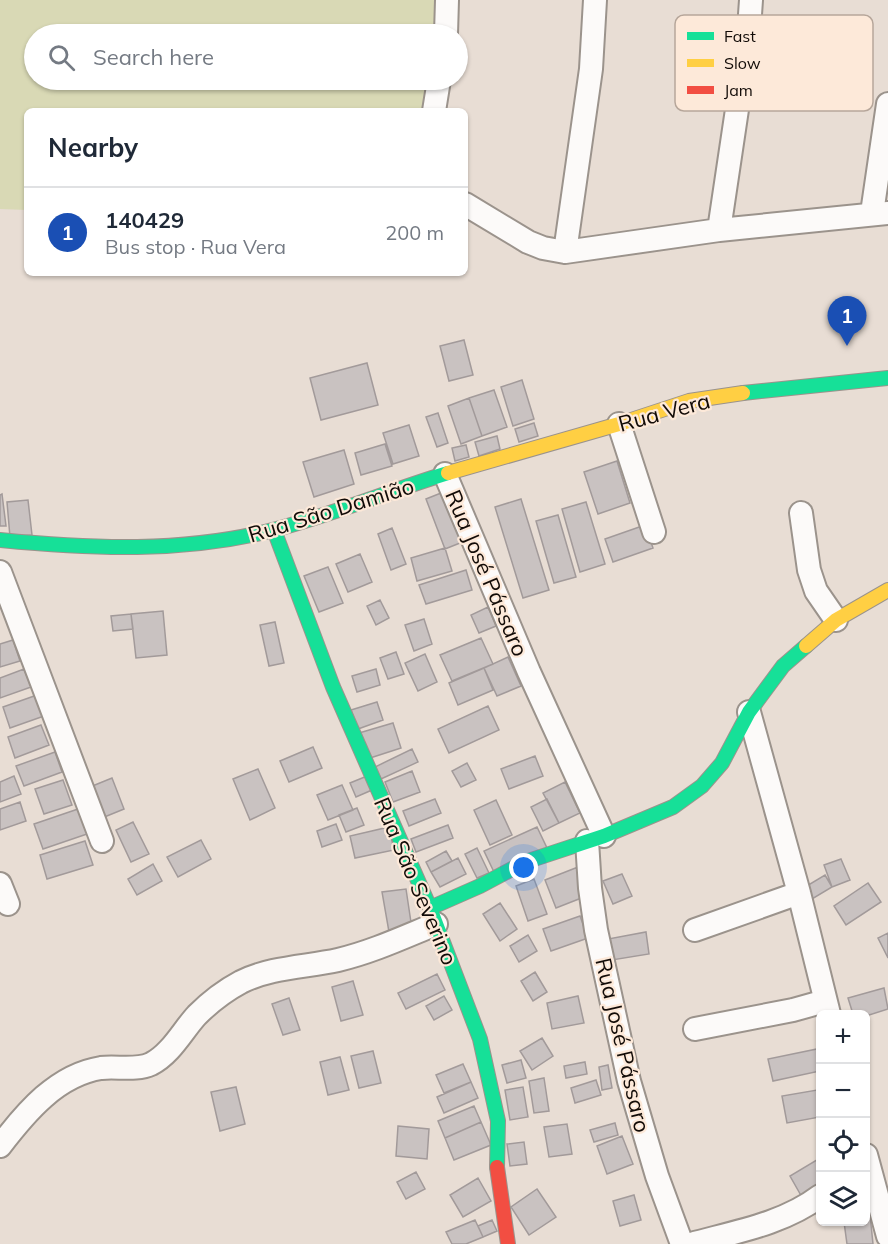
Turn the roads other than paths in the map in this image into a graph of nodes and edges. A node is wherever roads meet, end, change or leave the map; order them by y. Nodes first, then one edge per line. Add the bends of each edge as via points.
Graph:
1 (447, 0) edge
2 (595, 0) edge
3 (751, 0) edge
4 (750, 15) edge
5 (446, 24) edge
6 (438, 90) edge
7 (888, 104) edge
8 (435, 108) edge
9 (737, 111) edge
10 (468, 206) edge
11 (880, 213) edge
12 (719, 230) junction
13 (565, 252) junction
14 (888, 378) edge
15 (619, 424) junction
16 (445, 474) junction
17 (801, 513) dead end
18 (274, 530) junction
19 (654, 532) dead end
20 (0, 540) edge
21 (0, 572) edge
22 (888, 590) edge
23 (836, 620) junction
24 (749, 712) junction
25 (596, 838) junction
26 (102, 841) dead end
27 (799, 893) junction
28 (433, 916) junction
29 (695, 930) dead end
30 (827, 1008) edge
31 (695, 1029) dead end
32 (0, 1146) edge
33 (870, 1172) edge
34 (816, 1199) edge
35 (888, 1236) edge
36 (508, 1244) edge
37 (682, 1244) edge
38 (692, 1244) edge

1 - 5 street
2 - 13 street via 591,69
3 - 4 street
6 - 8 street
7 - 11 street
9 - 12 street
10 - 13 street via 528,242
11 - 12 street
12 - 13 street
14 - 15 street, Rua Vera via 689,401
15 - 16 street, Rua Vera
15 - 19 street
16 - 18 street, Rua São Damião
16 - 25 street, Rua José Pássaro
17 - 23 street via 809,570 816,591
18 - 20 street, Rua São Damião via 146,548 71,547
18 - 28 street, Rua São Severino via 333,687
21 - 26 street
22 - 23 street
23 - 24 street via 783,666
24 - 25 street via 722,763 702,786 673,807
24 - 27 street
25 - 28 street via 525,862
25 - 37 street, Rua José Pássaro via 590,888 596,930 629,1081
27 - 29 street
27 - 30 street
28 - 32 street via 364,954 272,971 241,982 198,1014 151,1064 84,1071 57,1086
28 - 36 street, Rua São Severino via 480,1039 492,1091
30 - 31 street via 793,1010
33 - 35 street
34 - 38 street via 788,1216

